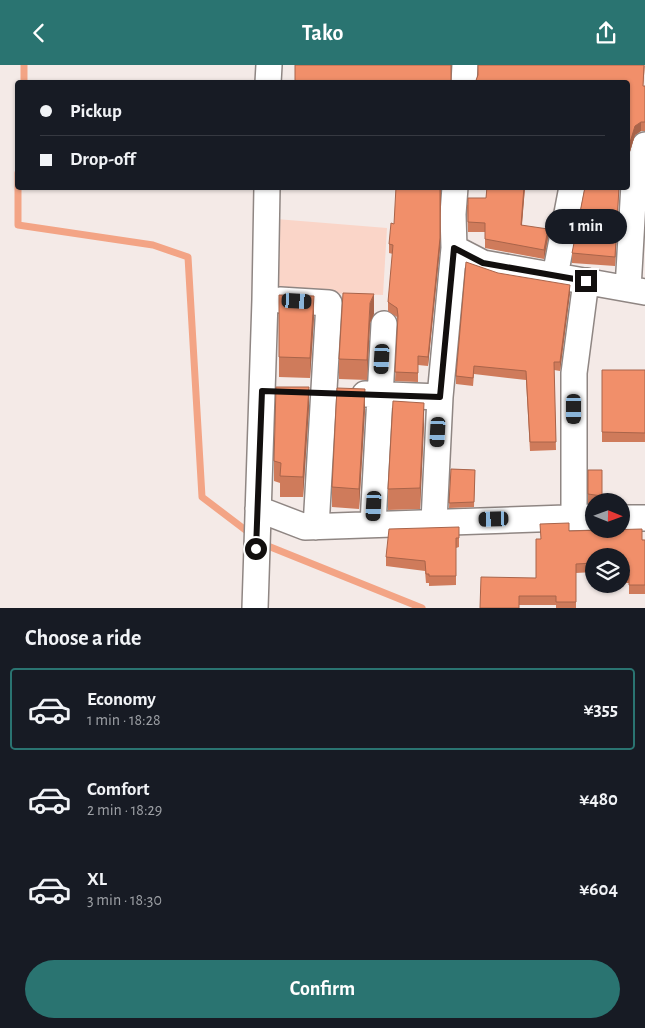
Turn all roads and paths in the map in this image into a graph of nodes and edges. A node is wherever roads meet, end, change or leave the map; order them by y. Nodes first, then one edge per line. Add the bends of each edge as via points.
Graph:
1 (268, 65) edge
2 (466, 65) edge
3 (268, 80) edge
4 (464, 80) edge
5 (645, 145) edge
6 (267, 190) edge
7 (455, 190) edge
8 (571, 190) edge
9 (454, 248) junction
10 (555, 276) junction
11 (586, 281) junction
12 (636, 290) edge
13 (265, 300) junction
14 (384, 323) dead end
15 (262, 391) junction
16 (323, 393) junction
17 (381, 395) junction
18 (440, 397) junction
19 (258, 509) junction
20 (584, 517) edge
21 (630, 518) edge
22 (645, 518) edge
23 (434, 521) junction
24 (373, 524) junction
25 (316, 527) junction
26 (255, 608) edge

1 - 3 street
2 - 4 street
5 - 12 street via 634,184
6 - 13 street
7 - 9 street
8 - 10 street
9 - 10 street via 483,263
9 - 18 street
10 - 11 street
11 - 12 street
11 - 20 street via 574,373
13 - 15 street
13 - 16 street via 329,303
14 - 17 street
15 - 16 street
15 - 19 street
16 - 17 street
16 - 25 street
17 - 18 street
17 - 24 street
18 - 23 street
19 - 25 street via 305,527
19 - 26 street
20 - 23 street
21 - 22 street
23 - 24 street
24 - 25 street

